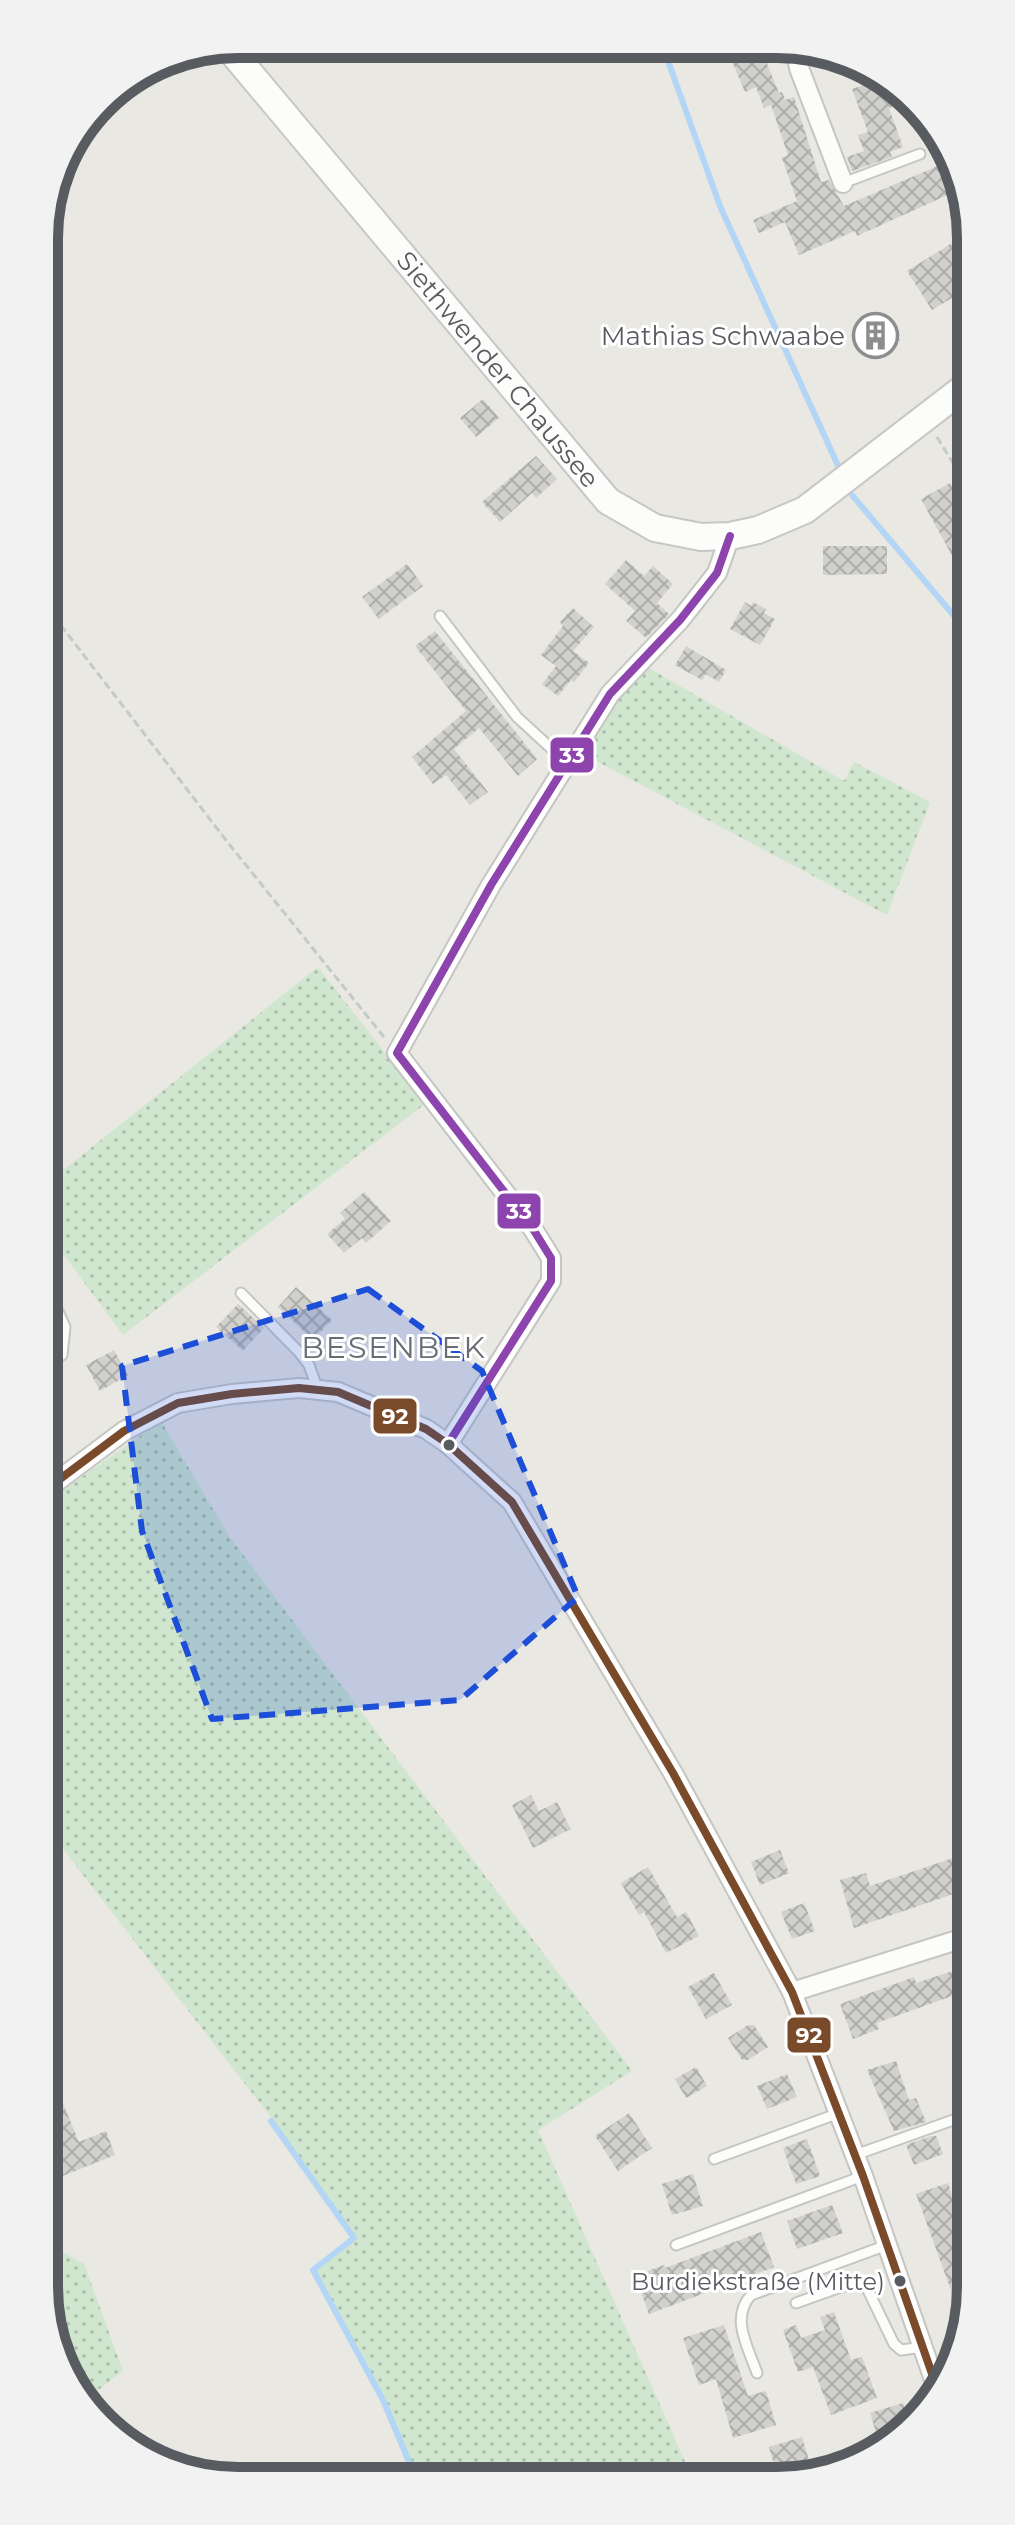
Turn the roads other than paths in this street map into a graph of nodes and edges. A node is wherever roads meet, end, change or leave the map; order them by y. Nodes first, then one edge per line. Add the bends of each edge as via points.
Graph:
1 (237, 58) edge
2 (797, 59) edge
3 (920, 154) dead end
4 (843, 183) joint
5 (957, 393) edge
6 (730, 536) junction
7 (440, 616) dead end
8 (567, 763) junction
9 (241, 1293) dead end
10 (58, 1311) edge
11 (58, 1358) edge
12 (318, 1390) junction
13 (448, 1444) junction
14 (58, 1480) edge
15 (957, 1940) edge
16 (792, 1992) junction
17 (839, 2113) junction
18 (957, 2119) edge
19 (855, 2155) junction
20 (714, 2159) dead end
21 (863, 2176) junction
22 (676, 2245) dead end
23 (887, 2245) junction
24 (796, 2303) dead end
25 (923, 2347) junction
26 (757, 2373) dead end
27 (933, 2377) edge

1 - 6 main road, Siethwender Chaussee via 608,501 655,528 701,537
2 - 4 street
3 - 4 lane
5 - 6 main road, Siethwender Chaussee via 805,510
6 - 8 street via 717,573 610,694
7 - 8 lane via 517,717
8 - 13 street via 397,1053 551,1258 551,1281
9 - 12 lane via 299,1352
10 - 11 lane via 65,1327
12 - 13 street via 372,1404
12 - 14 street via 178,1403 124,1431
13 - 16 street via 512,1502 673,1773
15 - 16 street
16 - 17 street
17 - 19 street
17 - 20 lane
18 - 19 lane
19 - 21 street
21 - 22 lane
21 - 23 street
23 - 25 street
23 - 26 lane via 751,2295 740,2312
24 - 25 lane via 855,2282 865,2284 894,2344 901,2350
25 - 27 street

